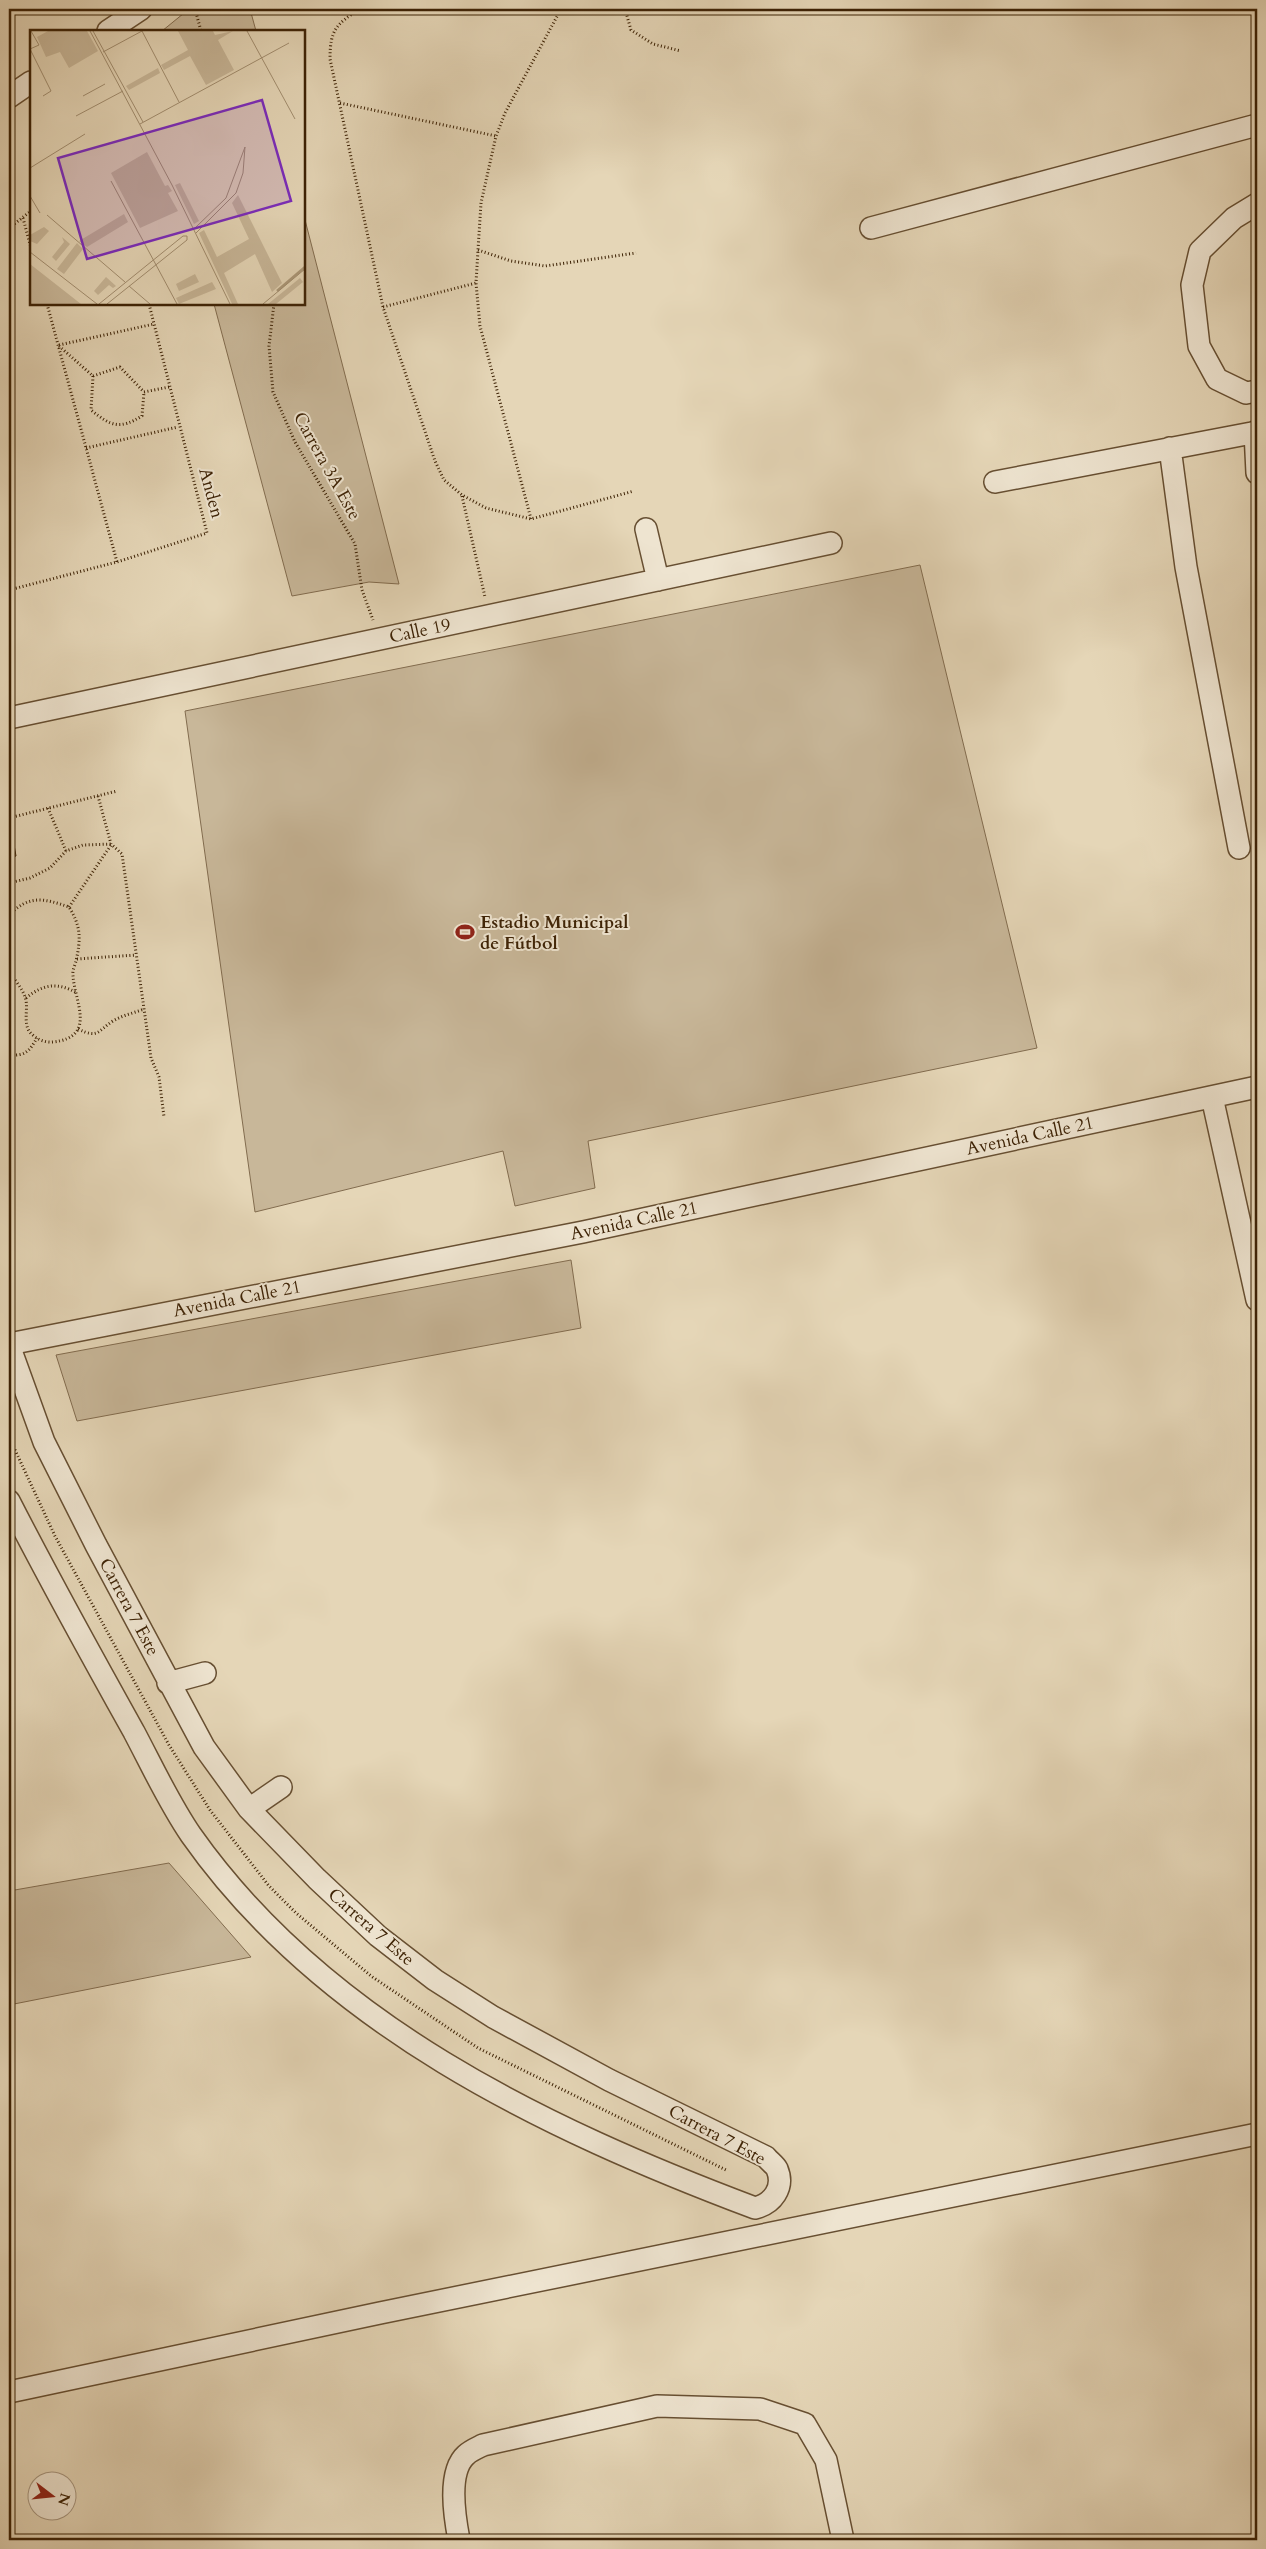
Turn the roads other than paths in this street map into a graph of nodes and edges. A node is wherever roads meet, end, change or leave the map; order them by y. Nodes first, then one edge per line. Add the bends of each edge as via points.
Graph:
1 (141, 9) edge
2 (110, 30) edge
3 (30, 83) edge
4 (9, 97) edge
5 (1257, 124) edge
6 (1257, 204) edge
7 (871, 228) dead end
8 (1257, 391) edge
9 (1256, 432) edge
10 (1170, 448) junction
11 (1257, 473) edge
12 (995, 482) dead end
13 (646, 529) dead end
14 (830, 543) dead end
15 (658, 580) junction
16 (9, 718) edge
17 (1239, 848) dead end
18 (1257, 1088) edge
19 (1212, 1097) junction
20 (1257, 1300) edge
21 (9, 1344) edge
22 (9, 1501) edge
23 (205, 1674) dead end
24 (168, 1683) junction
25 (281, 1787) dead end
26 (249, 1809) junction
27 (1257, 2134) edge
28 (9, 2392) edge
29 (459, 2540) edge
30 (843, 2540) edge

1 - 2 street
3 - 4 street
5 - 7 street
6 - 8 street via 1234,218 1200,252 1192,285 1199,346 1217,379 1246,393
9 - 10 street
9 - 11 street
10 - 12 street
10 - 17 street via 1186,567
13 - 15 street
14 - 15 street, Calle 19
15 - 16 street, Calle 19
18 - 19 street, Avenida Calle 21
19 - 20 street
19 - 21 street, Avenida Calle 21 via 583,1232
21 - 24 street, Carrera 7 Este via 44,1442
22 - 26 street, Carrera 7 Este via 190,1834 236,1894 278,1938 400,2035 481,2085 589,2140 680,2180 755,2208 766,2206 774,2198 779,2184 776,2169 766,2157 601,2075 493,2017 435,1980 378,1936 317,1880
23 - 24 street
24 - 26 street, Carrera 7 Este via 204,1747
25 - 26 street
27 - 28 street
29 - 30 street via 452,2506 456,2476 464,2456 483,2445 657,2406 760,2409 805,2424 826,2460

